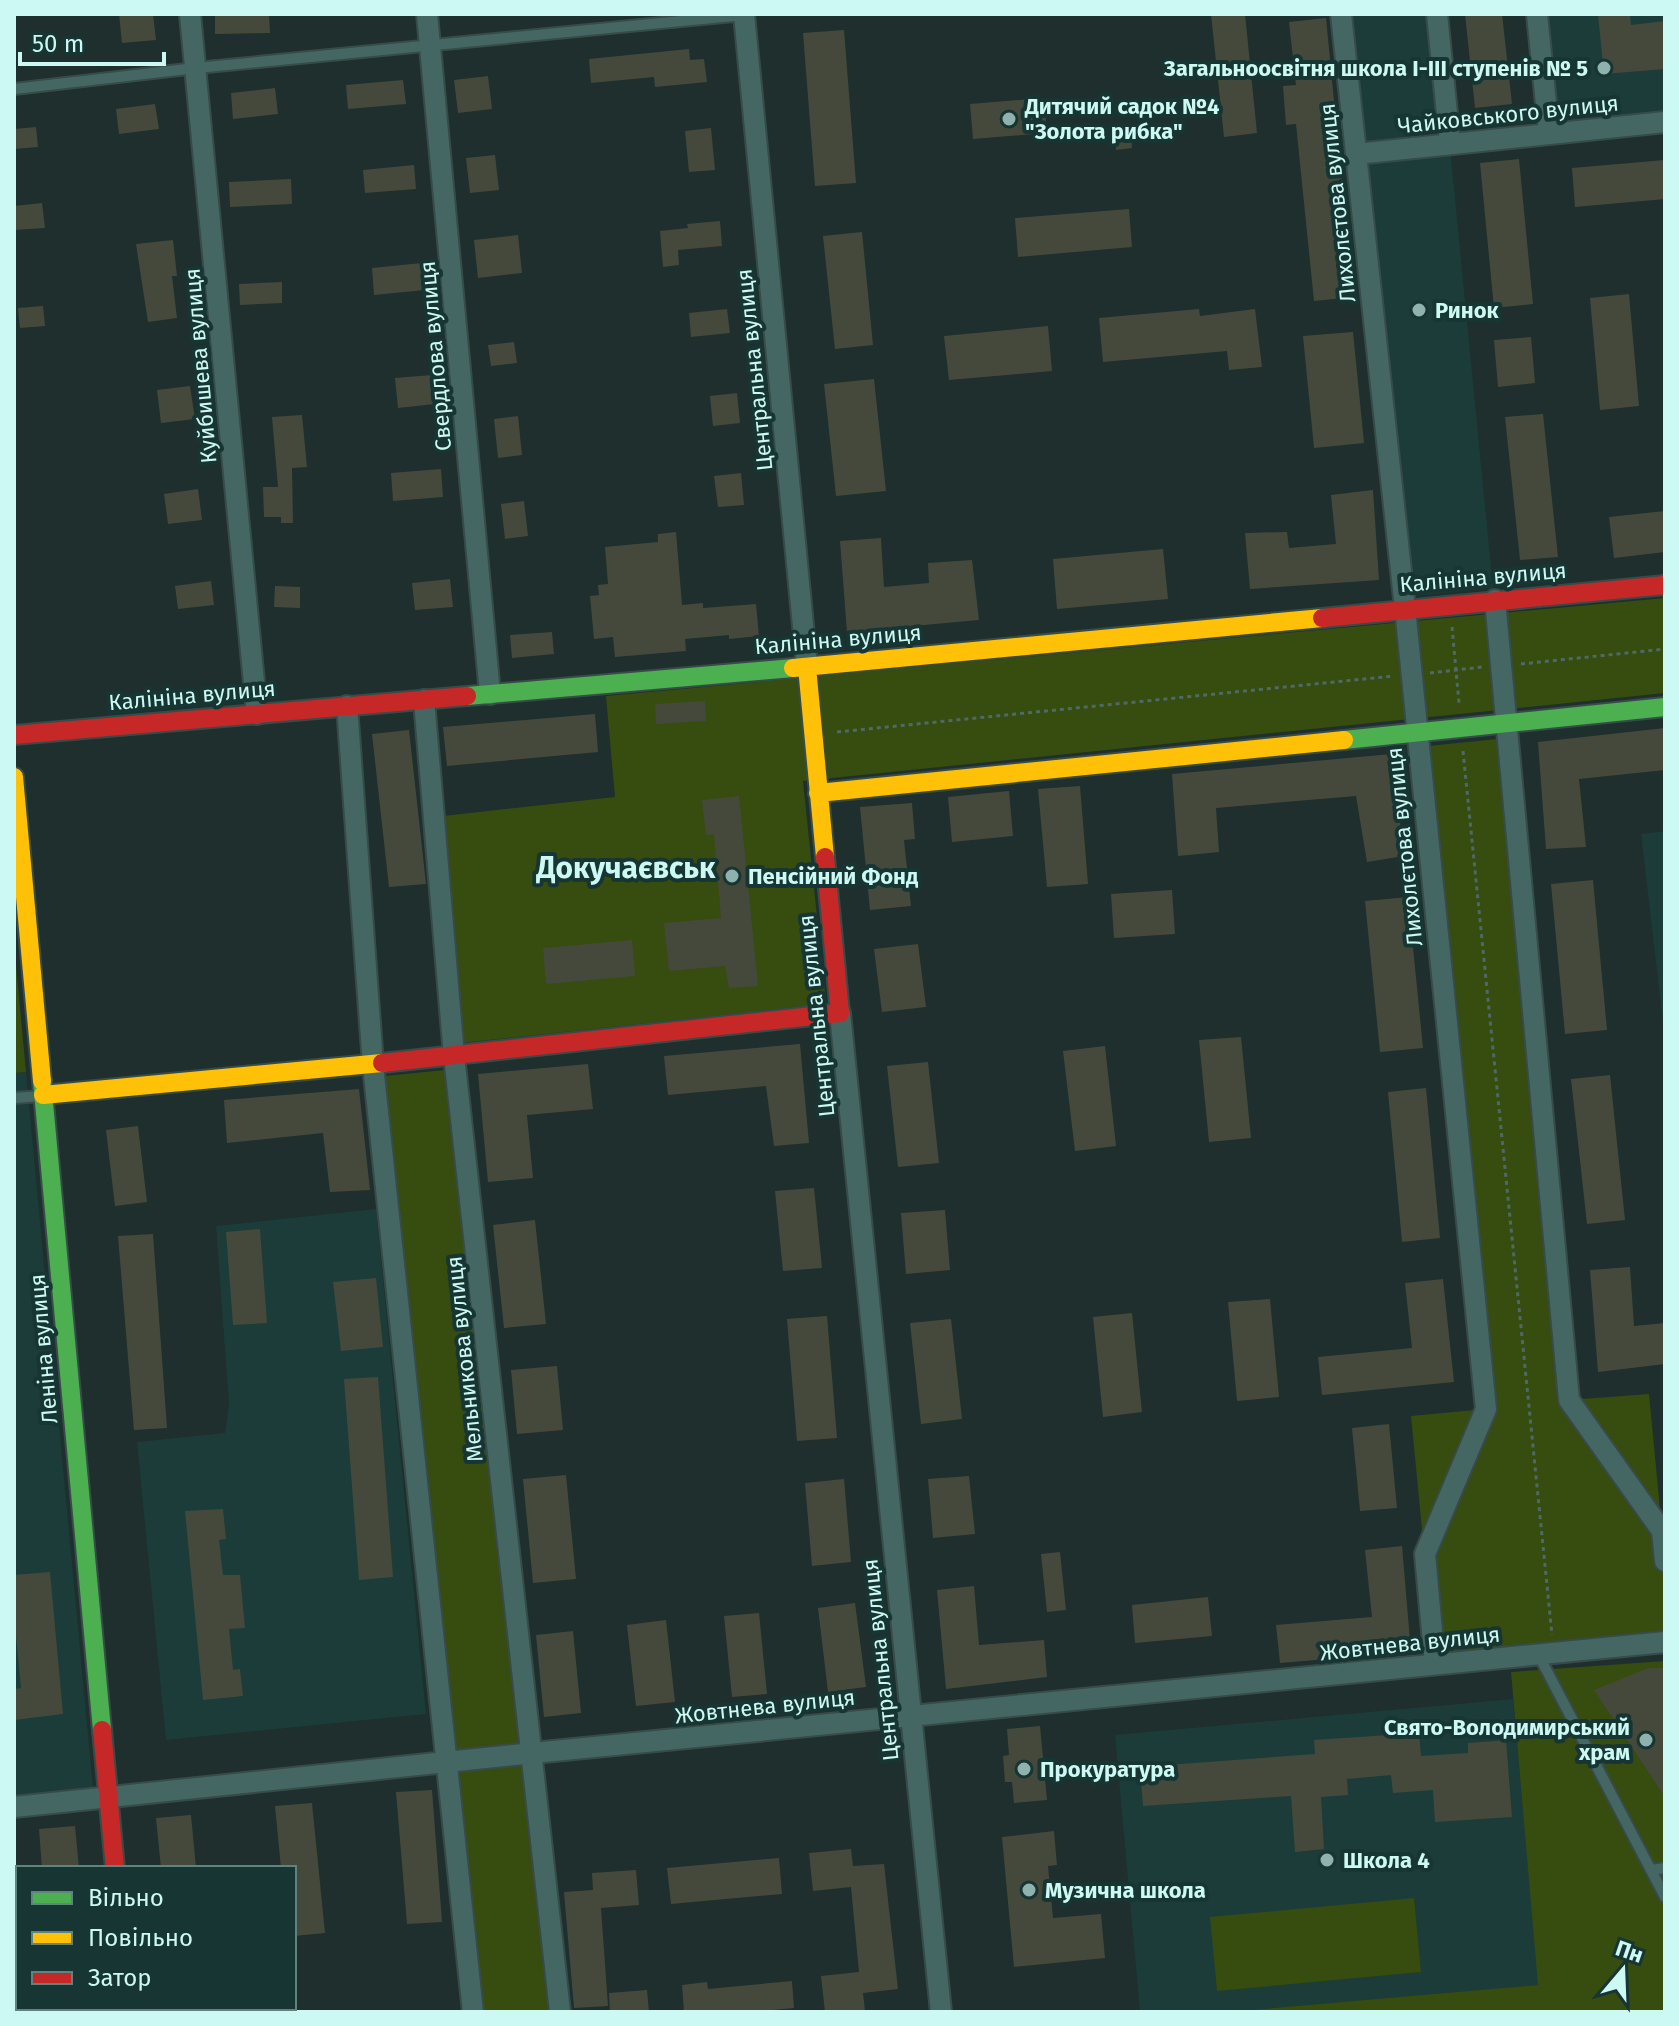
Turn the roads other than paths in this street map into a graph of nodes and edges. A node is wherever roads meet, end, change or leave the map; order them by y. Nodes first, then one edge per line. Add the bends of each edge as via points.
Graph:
1 (190, 14) edge
2 (427, 14) edge
3 (744, 14) edge
4 (1341, 14) edge
5 (1437, 14) edge
6 (1537, 14) edge
7 (430, 46) junction
8 (196, 68) junction
9 (14, 89) edge
10 (1665, 122) edge
11 (1549, 134) junction
12 (1450, 144) junction
13 (1356, 154) junction
14 (1665, 585) edge
15 (1495, 600) junction
16 (1405, 608) junction
17 (807, 667) junction
18 (490, 694) junction
19 (424, 700) junction
20 (347, 706) junction
21 (1665, 707) edge
22 (257, 714) junction
23 (1506, 724) junction
24 (1417, 733) junction
25 (14, 735) edge
26 (14, 777) edge
27 (818, 793) junction
28 (840, 1013) junction
29 (454, 1056) junction
30 (373, 1065) junction
31 (43, 1095) junction
32 (14, 1098) edge
33 (1665, 1561) edge
34 (1665, 1642) edge
35 (1546, 1654) junction
36 (1435, 1664) junction
37 (910, 1717) junction
38 (533, 1753) junction
39 (446, 1763) junction
40 (108, 1798) junction
41 (14, 1807) edge
42 (115, 1866) edge
43 (1665, 1868) edge
44 (1651, 1870) junction
45 (1665, 1897) edge
46 (473, 2012) edge
47 (560, 2012) edge
48 (941, 2012) edge

1 - 8 street, Куйбишева вулиця
2 - 7 street, Свердлова вулиця
3 - 7 lane
3 - 17 street, Центральна вулиця
4 - 13 street, Лихолєтова вулиця
5 - 12 street
6 - 11 street
7 - 8 lane
7 - 18 street, Свердлова вулиця
8 - 9 lane
8 - 22 street, Куйбишева вулиця
10 - 11 street, Чайковського вулиця
11 - 12 street, Чайковського вулиця
12 - 13 street, Чайковського вулиця
13 - 16 street, Лихолєтова вулиця
14 - 15 main road, Калініна вулиця
15 - 16 main road, Калініна вулиця
15 - 23 street
16 - 17 main road, Калініна вулиця
16 - 24 street, Лихолєтова вулиця
17 - 18 main road, Калініна вулиця
17 - 27 main road, Центральна вулиця
18 - 19 main road, Калініна вулиця
19 - 20 main road, Калініна вулиця
19 - 29 street, Мельникова вулиця
20 - 22 main road, Калініна вулиця
20 - 30 street
21 - 23 main road
22 - 25 main road, Калініна вулиця
23 - 24 main road
23 - 33 street via 1569,1400 1662,1531
24 - 27 main road
24 - 36 street, Лихолєтова вулиця via 1486,1409 1425,1554
26 - 31 main road, Леніна вулиця
27 - 28 main road, Центральна вулиця
28 - 29 main road
28 - 37 street, Центральна вулиця
29 - 30 main road
29 - 38 street, Мельникова вулиця
30 - 31 main road
30 - 39 street
31 - 32 lane
31 - 40 main road, Леніна вулиця
34 - 35 street, Жовтнева вулиця
35 - 36 street, Жовтнева вулиця
35 - 44 lane
36 - 37 street, Жовтнева вулиця
37 - 38 street, Жовтнева вулиця
37 - 48 street, Центральна вулиця
38 - 39 street, Жовтнева вулиця
38 - 47 street, Мельникова вулиця
39 - 40 street, Жовтнева вулиця
39 - 46 street
40 - 41 street, Жовтнева вулиця
40 - 42 main road, Леніна вулиця
43 - 44 lane
44 - 45 lane

